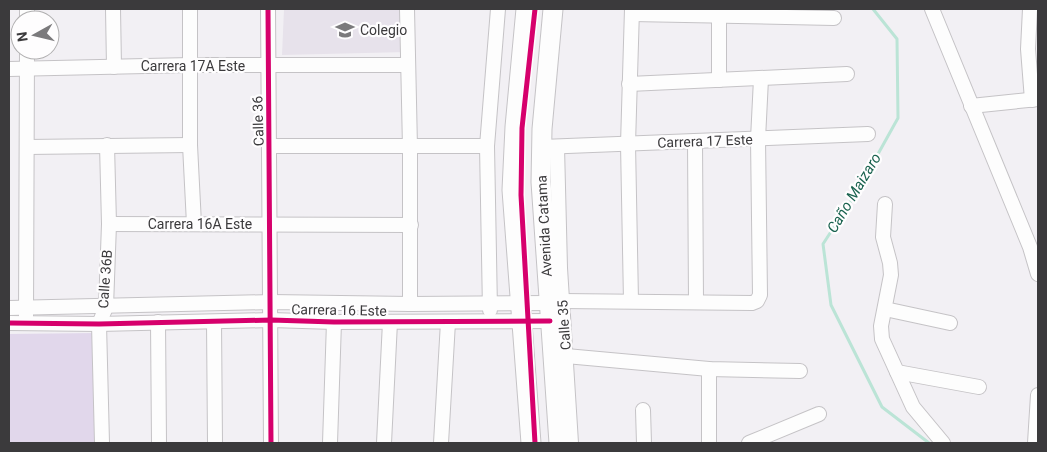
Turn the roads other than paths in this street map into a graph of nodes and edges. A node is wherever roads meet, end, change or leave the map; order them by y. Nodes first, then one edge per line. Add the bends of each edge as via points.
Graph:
1 (113, 9) edge
2 (190, 9) edge
3 (268, 9) edge
4 (407, 9) edge
5 (498, 9) edge
6 (526, 9) edge
7 (553, 9) edge
8 (932, 9) edge
9 (1030, 9) edge
10 (632, 12) edge
11 (718, 17) junction
12 (834, 18) dead end
13 (28, 60) edge
14 (191, 65) junction
15 (408, 65) junction
16 (267, 66) junction
17 (114, 67) junction
18 (9, 69) edge
19 (28, 69) junction
20 (847, 74) dead end
21 (761, 79) junction
22 (719, 80) junction
23 (629, 84) junction
24 (1035, 99) edge
25 (971, 106) junction
26 (868, 134) dead end
27 (758, 139) junction
28 (695, 142) junction
29 (108, 144) junction
30 (628, 144) junction
31 (190, 145) junction
32 (270, 146) junction
33 (487, 146) junction
34 (27, 147) junction
35 (549, 147) junction
36 (410, 148) junction
37 (885, 204) dead end
38 (109, 224) junction
39 (194, 224) junction
40 (271, 224) junction
41 (411, 225) junction
42 (1034, 246) edge
43 (1038, 274) edge
44 (631, 301) junction
45 (271, 302) junction
46 (696, 302) junction
47 (490, 303) junction
48 (410, 304) junction
49 (106, 307) junction
50 (9, 308) edge
51 (26, 308) junction
52 (553, 308) junction
53 (885, 309) junction
54 (520, 312) junction
55 (271, 320) junction
56 (491, 321) junction
57 (158, 322) junction
58 (214, 322) junction
59 (334, 322) junction
60 (390, 322) junction
61 (448, 322) junction
62 (9, 323) edge
63 (25, 323) junction
64 (950, 323) dead end
65 (99, 324) junction
66 (566, 356) junction
67 (709, 369) junction
68 (800, 371) dead end
69 (897, 372) junction
70 (979, 388) dead end
71 (1038, 395) edge
72 (644, 410) dead end
73 (819, 414) dead end
74 (102, 443) edge
75 (159, 443) edge
76 (215, 443) edge
77 (271, 443) edge
78 (330, 443) edge
79 (384, 443) edge
80 (441, 443) edge
81 (531, 443) edge
82 (559, 443) edge
83 (571, 443) edge
84 (644, 443) edge
85 (709, 443) edge
86 (748, 443) edge
87 (943, 443) edge
88 (1035, 443) edge

1 - 17 street
2 - 14 street
3 - 16 street, Calle 36
4 - 15 street
5 - 33 street
6 - 54 main road, Avenida Catama via 512,190
7 - 35 main road, Avenida Catama via 544,90
8 - 25 street
9 - 24 street via 1028,49
10 - 11 street
10 - 23 street
11 - 12 street
11 - 22 street
13 - 19 street
14 - 16 street, Carrera 17A Este
14 - 17 street, Carrera 17A Este
14 - 31 street
15 - 16 street, Carrera 17A Este
15 - 36 street
16 - 32 street, Calle 36
17 - 19 street, Carrera 17A Este
18 - 19 street, Carrera 17A Este
19 - 34 street
20 - 21 street
21 - 22 street
21 - 27 street
22 - 23 street
23 - 30 street
24 - 25 street
25 - 42 street
26 - 27 street, Carrera 17 Este
27 - 28 street, Carrera 17 Este
27 - 46 street, Carrera 16 Este via 758,301
28 - 30 street, Carrera 17 Este
28 - 46 street
29 - 31 street
29 - 34 street
29 - 38 street, Calle 36B
30 - 35 street, Carrera 17 Este
30 - 44 street
31 - 39 street
32 - 36 street
32 - 40 street, Calle 36
33 - 36 street
33 - 47 street
34 - 51 street
35 - 52 main road, Avenida Catama via 541,182
36 - 41 street
37 - 53 street via 883,237 891,275
38 - 39 street, Carrera 16A Este
38 - 49 street, Calle 36B
39 - 40 street, Carrera 16A Este
40 - 41 street, Carrera 16A Este
40 - 45 street, Calle 36
41 - 48 street
42 - 43 street
44 - 46 street, Carrera 16 Este
44 - 52 street, Carrera 16 Este
45 - 48 street, Carrera 16 Este
45 - 49 street, Carrera 16 Este
45 - 55 street, Calle 36
47 - 48 street, Carrera 16 Este
47 - 54 street, Carrera 16 Este
47 - 56 street
49 - 51 street, Carrera 16 Este
49 - 65 street, Calle 36B
50 - 51 street, Carrera 16 Este
51 - 63 street
52 - 54 street, Carrera 16 Este
52 - 66 street, Calle 35
52 - 82 main road, Avenida Catama
53 - 64 street
53 - 69 street via 882,339
54 - 56 street, Carrera 16 Este
54 - 81 main road, Avenida Catama
55 - 58 street, Carrera 16 Este
55 - 59 street, Carrera 16 Este
55 - 77 street, Calle 36
56 - 61 street, Carrera 16 Este
57 - 58 street, Carrera 16 Este
57 - 65 street, Carrera 16 Este
57 - 75 street
58 - 76 street
59 - 60 street, Carrera 16 Este
59 - 78 street
60 - 61 street, Carrera 16 Este
60 - 79 street
61 - 80 street
62 - 63 street, Carrera 16 Este
63 - 65 street, Carrera 16 Este
65 - 74 street, Calle 36B
66 - 67 street
66 - 83 street, Calle 35
67 - 68 street
67 - 85 street
69 - 70 street
69 - 87 street via 913,407
71 - 88 street
72 - 84 street
73 - 86 street

